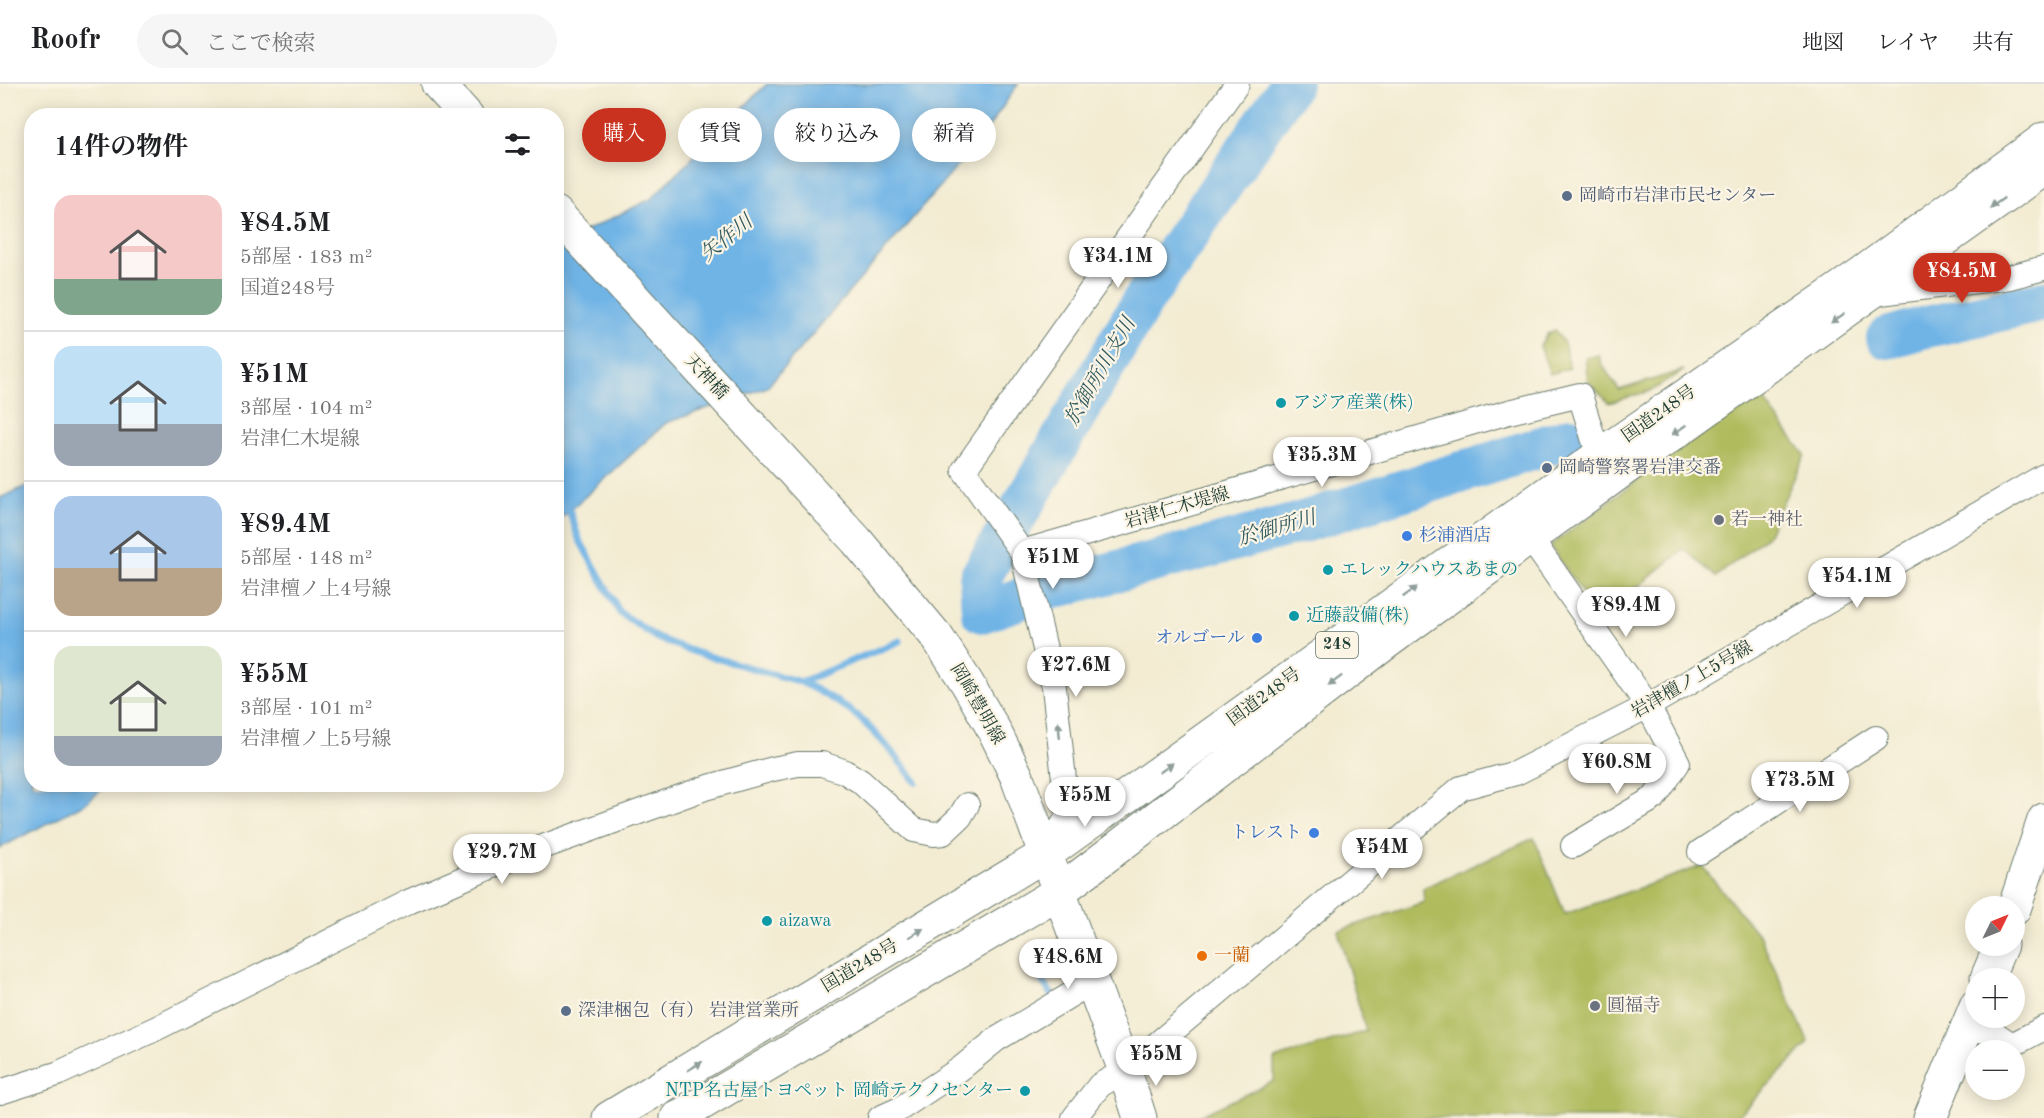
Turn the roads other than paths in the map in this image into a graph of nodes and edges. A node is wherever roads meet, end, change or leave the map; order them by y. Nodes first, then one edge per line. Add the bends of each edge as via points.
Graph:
1 (438, 84) edge
2 (1237, 84) edge
3 (460, 108) edge
4 (2044, 139) edge
5 (2044, 169) edge
6 (564, 222) edge
7 (2044, 267) edge
8 (1872, 294) junction
9 (1611, 462) junction
10 (2044, 476) edge
11 (1531, 539) junction
12 (856, 540) joint
13 (1024, 563) junction
14 (1648, 706) junction
15 (1876, 738) dead end
16 (967, 805) dead end
17 (2044, 820) edge
18 (1573, 846) dead end
19 (1700, 852) dead end
20 (1046, 854) junction
21 (1059, 892) junction
22 (2018, 896) edge
23 (1092, 982) junction
24 (1966, 1028) edge
25 (1987, 1028) edge
26 (2044, 1028) edge
27 (1125, 1071) junction
28 (0, 1092) edge
29 (609, 1118) edge
30 (677, 1118) edge
31 (880, 1118) edge
32 (1074, 1118) edge
33 (1140, 1118) edge
34 (1930, 1118) edge

1 - 3 main road
2 - 13 street via 964,470
4 - 9 main road, 国道248号 / 248
5 -> 8 main road, 国道248号 / 248
6 - 12 main road, 天神橋
7 - 8 street via 2010,276
8 -> 9 main road, 国道248号 / 248
9 - 11 main road, 国道248号 / 248
9 - 13 street, 岩津仁木堤線 via 1595,444 1580,395 1509,412
20 -> 9 main road, 国道248号 / 248
10 - 14 street, 岩津檀ノ上5号線
11 - 14 street
11 -> 21 main road, 国道248号 / 248 via 1387,642
12 - 20 main road, 岡崎豊明線 via 937,638 967,683 1017,777
20 -> 13 street via 1068,816 1054,687
14 - 18 street via 1678,763 1654,798
14 - 27 street, 岩津檀ノ上5号線 via 1516,772 1461,788
15 - 19 street
16 - 28 street via 943,833 914,830 860,781 822,764 773,768 705,788 507,860 408,902 155,1029 57,1074
17 - 22 main road
20 - 21 main road, 岡崎豊明線
29 -> 20 main road, 国道248号 / 248
21 - 23 main road, 岡崎豊明線
21 - 30 main road, 国道248号 / 248
23 - 27 main road, 岡崎豊明線
23 - 31 street via 997,1039 960,1069
24 - 34 main road
25 - 26 street via 2012,1045
27 - 32 street, 岩津檀ノ上5号線 via 1100,1085
27 - 33 main road, 岡崎豊明線

